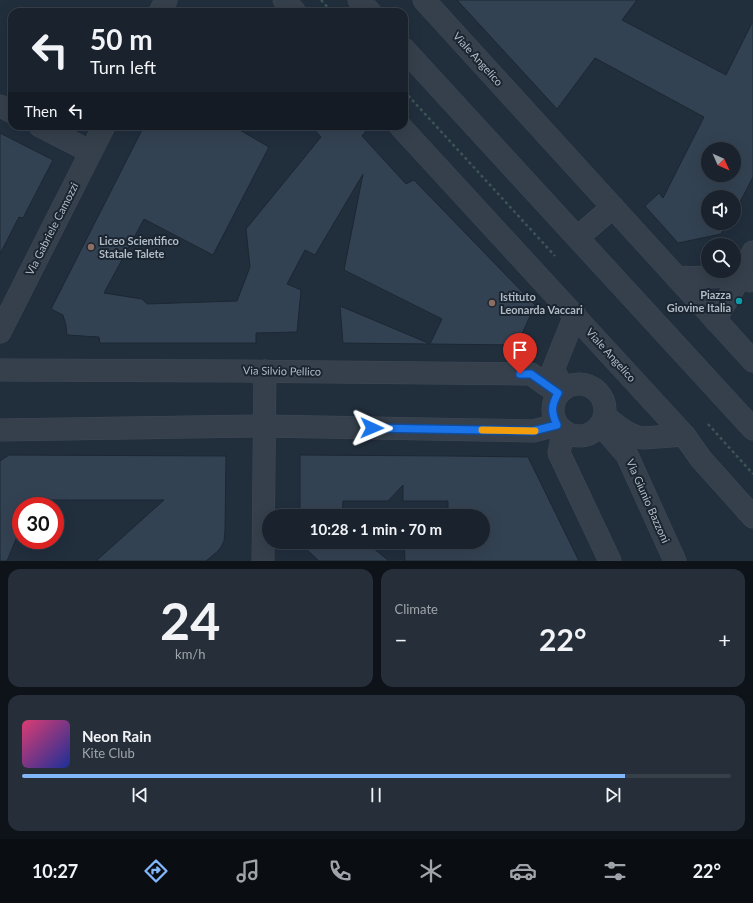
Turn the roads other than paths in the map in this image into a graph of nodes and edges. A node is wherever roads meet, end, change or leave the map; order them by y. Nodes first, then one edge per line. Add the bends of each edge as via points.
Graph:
1 (284, 0) edge
2 (359, 0) edge
3 (424, 0) edge
4 (291, 8) edge
5 (366, 8) edge
6 (408, 53) edge
7 (48, 130) edge
8 (102, 130) edge
9 (404, 130) edge
10 (91, 152) junction
11 (612, 207) junction
12 (578, 237) junction
13 (753, 252) edge
14 (677, 278) junction
15 (747, 279) edge
16 (575, 316) junction
17 (715, 320) junction
18 (0, 332) edge
19 (753, 361) edge
20 (0, 370) edge
21 (265, 371) junction
22 (561, 390) junction
23 (603, 421) junction
24 (264, 426) junction
25 (560, 428) junction
26 (753, 429) edge
27 (0, 430) edge
28 (684, 435) junction
29 (753, 517) edge
30 (263, 561) edge
31 (610, 561) edge
32 (675, 561) edge

1 - 4 street
2 - 5 street
3 - 11 street, Viale Angelico
6 - 12 street
7 - 10 street
8 - 10 street, Via Gabriele Camozzi
9 - 16 street, Viale Angelico
10 - 18 street, Via Gabriele Camozzi
11 - 12 street
11 - 14 street, Viale Angelico
12 - 26 street
13 - 15 street
14 - 15 street
14 - 17 street, Viale Angelico
15 - 17 street
16 - 22 street via 553,370
16 - 28 street, Viale Angelico
17 - 19 street, Viale Angelico
20 - 21 street, Via Silvio Pellico
21 - 22 street, Via Silvio Pellico via 531,374
21 - 24 street
22 - 23 street via 572,384 582,384 598,391 605,407
22 - 25 street via 552,409 553,418
23 - 25 street via 594,431 579,437 570,435
23 - 28 street via 637,437
23 - 32 street, Via Giunio Bazzoni via 627,455
24 - 25 street via 533,431
24 - 27 street
24 - 30 street
25 - 31 street via 559,453
28 - 29 street, Viale Angelico via 701,459

